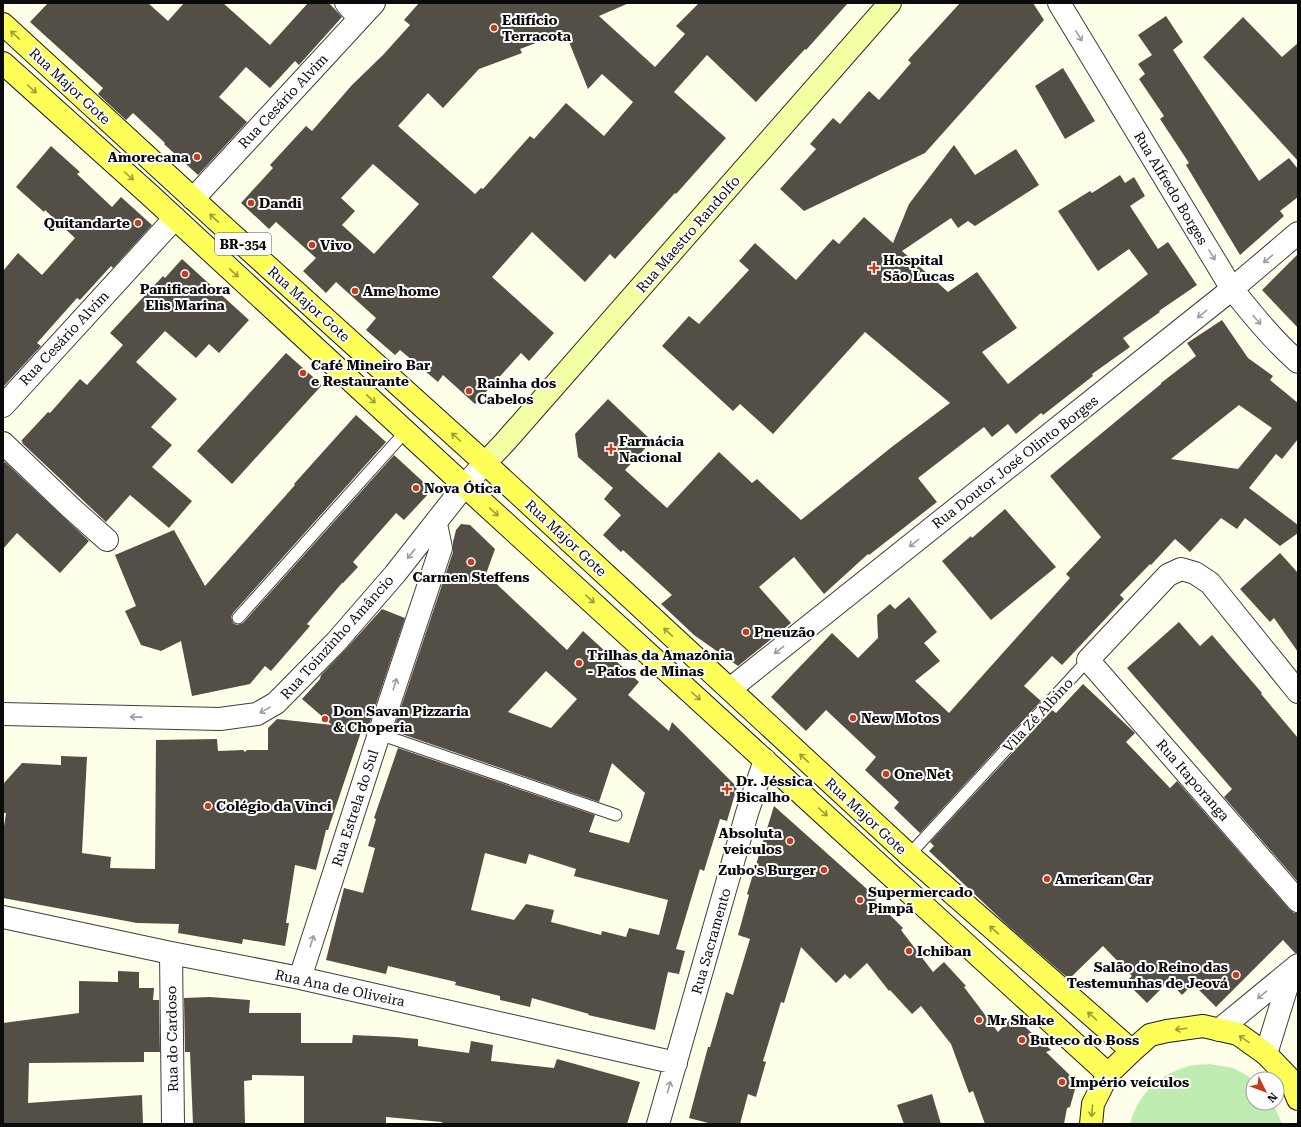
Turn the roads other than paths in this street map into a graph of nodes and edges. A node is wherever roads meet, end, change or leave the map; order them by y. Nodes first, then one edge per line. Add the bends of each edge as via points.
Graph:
1 (890, 3) edge
2 (1059, 3) edge
3 (360, 8) edge
4 (3, 24) edge
5 (3, 63) edge
6 (193, 199) junction
7 (175, 218) junction
8 (1298, 233) edge
9 (1232, 290) junction
10 (1298, 362) edge
11 (7, 397) edge
12 (406, 431) junction
13 (3, 443) edge
14 (485, 463) junction
15 (465, 485) junction
16 (436, 524) junction
17 (108, 540) dead end
18 (238, 618) dead end
19 (1088, 660) junction
20 (730, 689) junction
21 (1298, 692) edge
22 (3, 714) edge
23 (379, 734) junction
24 (765, 760) junction
25 (616, 814) dead end
26 (908, 855) junction
27 (1298, 901) edge
28 (3, 917) edge
29 (171, 953) junction
30 (1295, 967) edge
31 (300, 978) junction
32 (1220, 1030) junction
33 (1132, 1051) junction
34 (1266, 1054) junction
35 (676, 1063) junction
36 (1108, 1074) junction
37 (1298, 1099) edge
38 (173, 1124) edge
39 (658, 1124) edge
40 (1091, 1124) edge

1 - 14 street, Rua Maestro Randolfo
2 -> 9 street, Rua Alfredo Borges
3 - 6 street, Rua Cesário Alvim
6 -> 4 main road, Rua Major Gote / BR-354
5 -> 7 main road, Rua Major Gote
14 -> 6 main road, Rua Major Gote / BR-354
7 - 11 street, Rua Cesário Alvim
7 -> 12 main road, Rua Major Gote
8 -> 9 street, Rua Doutor José Olinto Borges
9 -> 10 street, Rua Alfredo Borges via 1254,317
9 -> 20 street, Rua Doutor José Olinto Borges
12 - 15 main road, Rua Major Gote
12 - 18 lane
13 - 17 street
14 - 15 street, Rua Toinzinho Amâncio
20 -> 14 main road, Rua Major Gote / BR-354
15 - 16 street, Rua Toinzinho Amâncio
15 -> 24 main road, Rua Major Gote
16 -> 22 street, Rua Toinzinho Amâncio via 336,642 276,703 257,714 220,719
23 -> 16 street, Rua Estrela do Sul via 441,548
19 - 21 street, Vila Zé Albino via 1168,575 1181,568 1210,583
19 - 26 lane, Vila Zé Albino
19 - 27 street, Rua Itaporanga
26 -> 20 main road, Rua Major Gote / BR-354
23 - 25 lane
31 -> 23 street, Rua Estrela do Sul
24 - 35 street, Rua Sacramento via 747,814
24 -> 36 main road, Rua Major Gote
33 -> 26 main road, Rua Major Gote / BR-354
28 - 29 street, Rua Ana de Oliveira
29 - 31 street, Rua Ana de Oliveira
29 - 38 street, Rua do Cardoso
30 -> 32 street
30 - 34 street
31 - 35 street, Rua Ana de Oliveira
32 -> 33 main road via 1203,1026 1150,1035
34 -> 32 main road via 1238,1034
33 - 36 main road
34 - 37 main road via 1290,1079
39 -> 35 street, Rua Sacramento
36 -> 40 main road via 1093,1104

